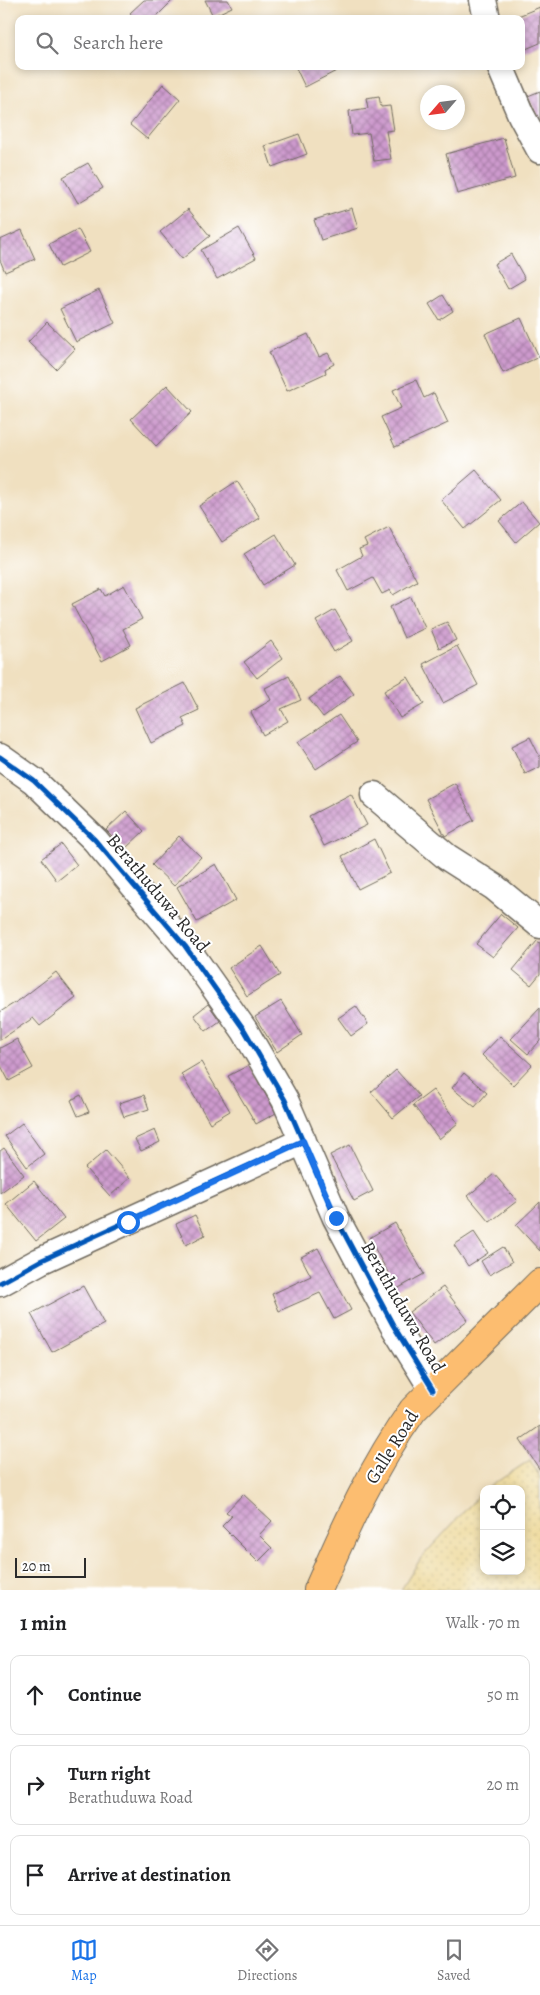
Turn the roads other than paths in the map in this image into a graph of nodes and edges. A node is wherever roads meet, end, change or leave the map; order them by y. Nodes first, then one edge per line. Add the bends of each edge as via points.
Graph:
1 (483, 0) edge
2 (486, 15) edge
3 (502, 70) edge
4 (540, 150) edge
5 (0, 758) edge
6 (374, 795) dead end
7 (540, 925) edge
8 (303, 1141) junction
9 (0, 1283) edge
10 (540, 1283) edge
11 (433, 1390) junction
12 (318, 1590) edge

1 - 2 street
3 - 4 street
5 - 8 street, Berathuduwa Road via 34,781 95,840 185,946 245,1031 285,1100
6 - 7 street via 447,857 494,887
8 - 9 street via 40,1261
8 - 11 street, Berathuduwa Road via 340,1226 393,1325
10 - 11 highway, Galle Road
11 - 12 highway, Galle Road via 412,1410 374,1471

